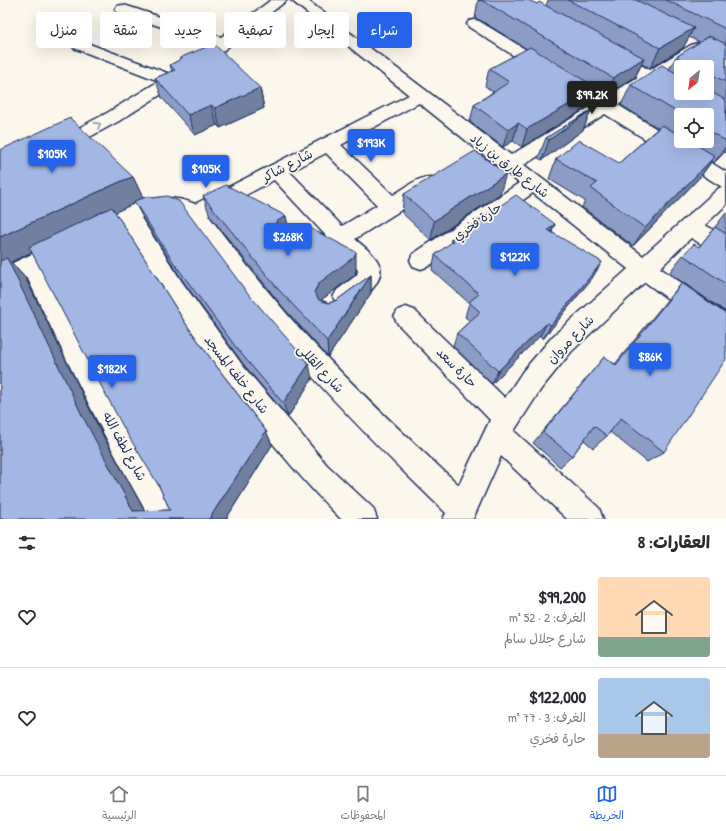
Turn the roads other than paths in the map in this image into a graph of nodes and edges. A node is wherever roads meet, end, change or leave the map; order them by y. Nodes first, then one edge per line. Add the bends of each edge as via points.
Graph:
1 (280, 0) edge
2 (298, 0) edge
3 (122, 9) dead end
4 (474, 24) dead end
5 (223, 43) junction
6 (87, 48) edge
7 (696, 48) edge
8 (601, 50) edge
9 (650, 78) junction
10 (172, 80) junction
11 (420, 96) junction
12 (605, 106) junction
13 (726, 119) edge
14 (328, 143) junction
15 (487, 147) junction
16 (47, 152) edge
17 (468, 159) edge
18 (510, 165) junction
19 (276, 170) junction
20 (442, 175) edge
21 (726, 181) edge
22 (533, 183) junction
23 (726, 193) edge
24 (391, 206) junction
25 (195, 213) junction
26 (129, 216) junction
27 (689, 226) junction
28 (335, 230) junction
29 (308, 236) edge
30 (726, 248) edge
31 (421, 260) dead end
32 (32, 264) junction
33 (643, 268) junction
34 (0, 280) edge
35 (330, 308) edge
36 (406, 317) dead end
37 (726, 327) edge
38 (502, 425) junction
39 (460, 514) edge
40 (167, 519) edge
41 (362, 519) edge
42 (588, 519) edge

1 - 5 street
2 - 11 street, شارع طارق بن زياد
3 - 5 street
4 - 12 street
5 - 10 street
6 - 10 street
7 - 9 street
8 - 9 street
9 - 12 street
9 - 13 street
16 -> 10 street
11 - 14 street, شارع شاكر
11 - 15 street, شارع طارق بن زياد
12 - 18 street
12 - 21 street
14 - 19 street, شارع شاكر
14 - 24 street
15 - 17 street
15 - 18 street, شارع طارق بن زياد
18 - 22 street, شارع طارق بن زياد
19 - 25 street, شارع شاكر
19 - 28 street
20 - 24 street
22 - 31 street, حارة فخري
22 - 33 street, شارع طارق بن زياد
23 - 27 street, شارع مروان
24 - 28 street
25 - 26 street via 180,205 162,204 142,209
25 - 39 street, شارع القللى via 239,273 296,341
26 - 32 street
26 - 41 street, شارع خلف المسجد via 174,289 234,374 317,475
27 - 30 street
27 - 33 street, شارع مروان
28 - 29 street
28 - 35 street via 365,262 370,273 364,283
32 - 34 street
32 - 40 street, شارع لطف الله via 92,387
33 - 37 street, شارع طارق بن زياد
33 - 38 street, شارع مروان via 562,344 532,380
36 - 38 street, حارة سعد
38 - 39 street, شارع مروان
38 - 42 street, حارة سعد

